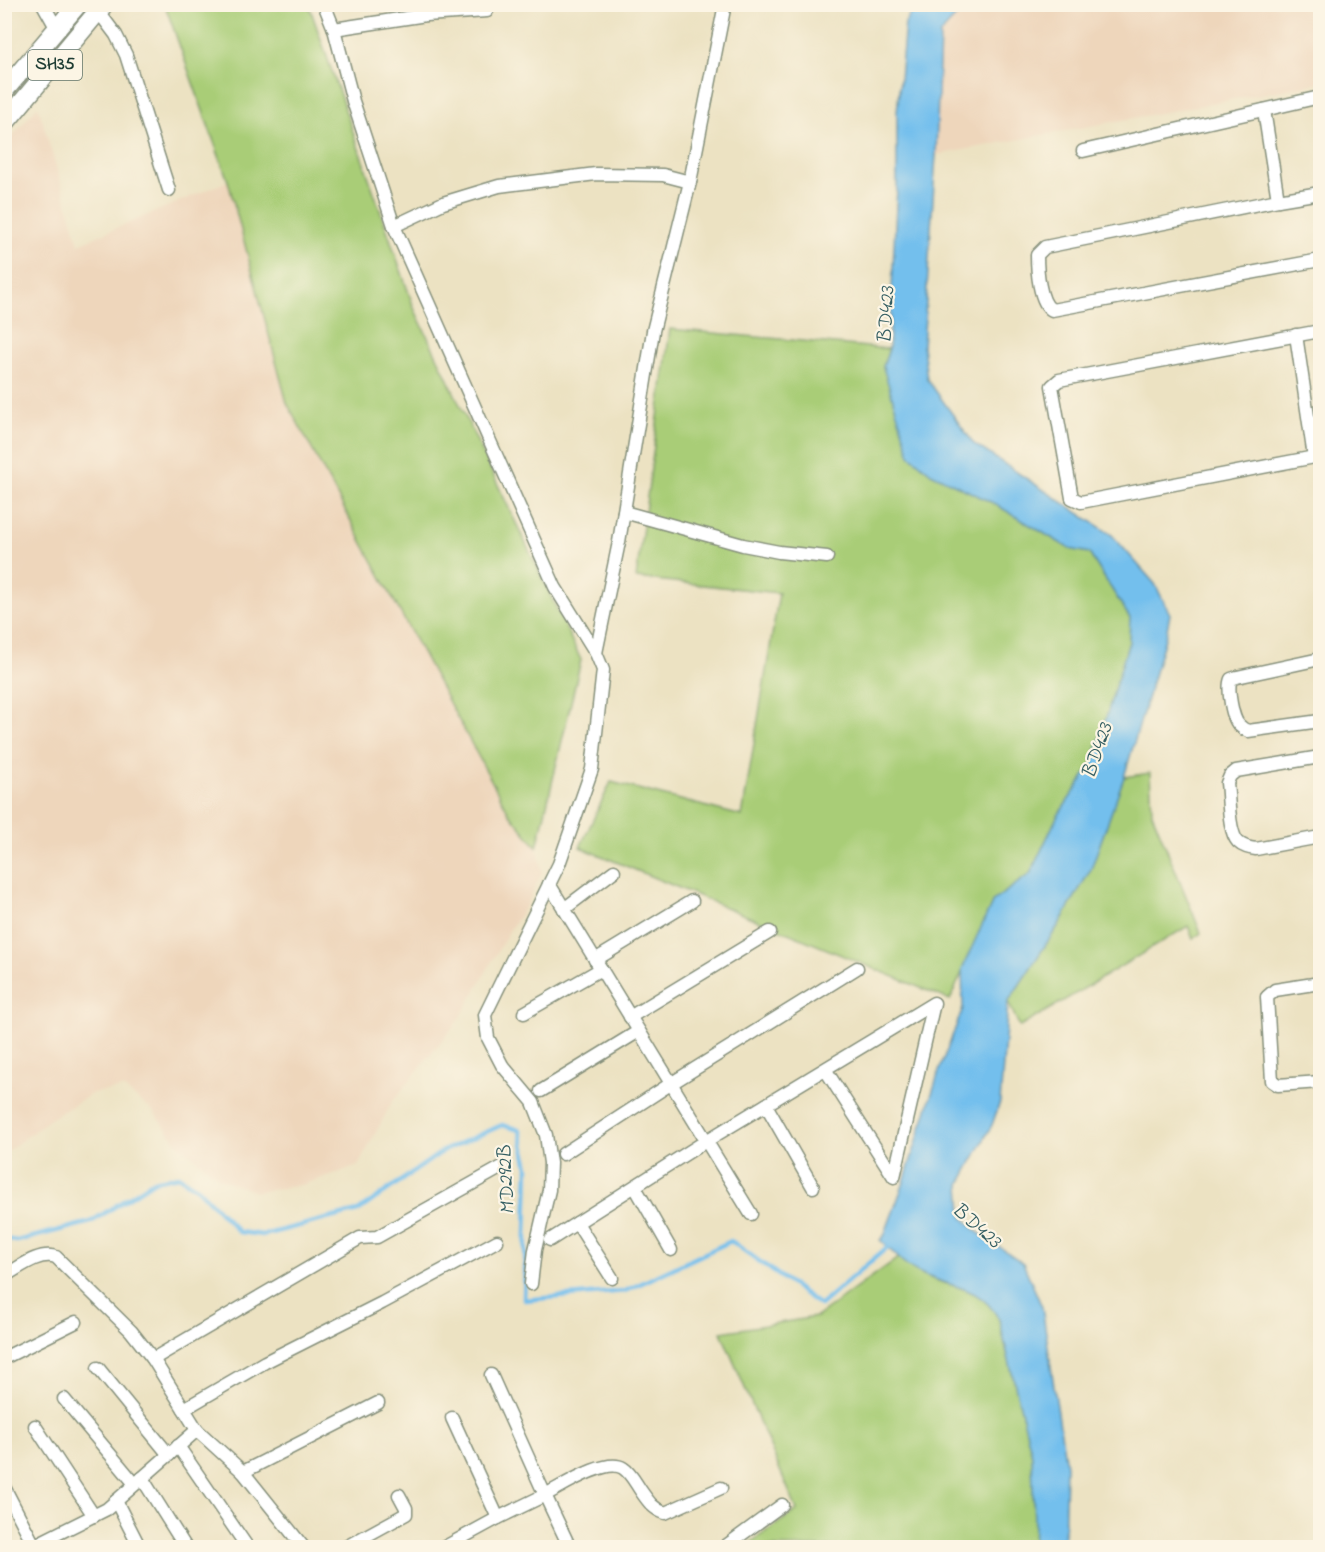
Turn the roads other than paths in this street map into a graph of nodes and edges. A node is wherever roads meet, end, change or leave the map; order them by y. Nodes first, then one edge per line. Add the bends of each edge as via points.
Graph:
1 (43, 4) edge
2 (78, 4) edge
3 (324, 4) edge
4 (725, 4) edge
5 (101, 8) edge
6 (487, 10) dead end
7 (57, 29) junction
8 (334, 29) junction
9 (4, 91) edge
10 (1320, 97) edge
11 (1264, 110) junction
12 (4, 124) edge
13 (1083, 151) dead end
14 (690, 182) junction
15 (169, 190) dead end
16 (1320, 193) edge
17 (1278, 200) junction
18 (394, 226) junction
19 (1320, 260) edge
20 (1320, 331) edge
21 (1296, 335) junction
22 (1317, 457) edge
23 (624, 512) junction
24 (827, 557) dead end
25 (596, 654) junction
26 (1320, 659) edge
27 (1320, 721) edge
28 (1320, 757) edge
29 (1320, 837) edge
30 (614, 871) dead end
31 (549, 884) junction
32 (692, 901) dead end
33 (564, 909) junction
34 (770, 932) dead end
35 (598, 964) junction
36 (857, 968) dead end
37 (1320, 983) edge
38 (524, 1013) dead end
39 (630, 1017) junction
40 (639, 1031) junction
41 (825, 1069) junction
42 (1320, 1082) edge
43 (672, 1083) junction
44 (541, 1091) dead end
45 (766, 1105) junction
46 (706, 1141) junction
47 (563, 1154) dead end
48 (502, 1167) dead end
49 (635, 1186) junction
50 (813, 1186) dead end
51 (751, 1214) dead end
52 (577, 1223) junction
53 (550, 1240) dead end
54 (497, 1241) dead end
55 (671, 1250) dead end
56 (4, 1276) edge
57 (612, 1278) dead end
58 (531, 1284) dead end
59 (76, 1322) dead end
60 (4, 1358) edge
61 (153, 1359) junction
62 (98, 1368) dead end
63 (491, 1375) dead end
64 (64, 1399) dead end
65 (378, 1402) dead end
66 (184, 1409) junction
67 (452, 1418) dead end
68 (35, 1426) dead end
69 (197, 1430) junction
70 (173, 1450) junction
71 (243, 1472) junction
72 (139, 1481) junction
73 (4, 1487) edge
74 (722, 1488) dead end
75 (399, 1495) dead end
76 (545, 1496) junction
77 (116, 1502) junction
78 (782, 1505) dead end
79 (94, 1516) junction
80 (498, 1518) junction
81 (31, 1546) edge
82 (140, 1548) edge
83 (186, 1548) edge
84 (248, 1548) edge
85 (304, 1548) edge
86 (344, 1548) edge
87 (443, 1548) edge
88 (570, 1548) edge
89 (723, 1548) edge

1 - 7 street
2 - 7 main road, SH35
3 - 8 street
4 - 14 street
5 - 12 main road, SH35
5 - 15 street via 126,55
6 - 8 street
7 - 9 main road, SH35
8 - 18 street
10 - 11 street
11 - 13 street
11 - 17 street
14 - 18 street via 663,175 596,174 499,186 443,203
14 - 23 street via 653,331
16 - 17 street
17 - 19 street via 1045,247 1037,255 1044,303 1052,310
18 - 25 street via 555,587
20 - 21 street
21 - 22 street
21 - 22 street via 1059,380 1052,386 1075,501
23 - 24 street via 743,545
23 - 25 street
25 - 31 street via 603,670 592,769
26 - 27 street via 1237,677 1229,687 1235,720 1248,731
28 - 29 street via 1236,771 1227,783 1233,833 1246,847 1256,849
30 - 33 street
31 - 33 street
31 - 58 street via 485,1015 488,1038 502,1065 533,1102 546,1135 549,1190
32 - 35 street
33 - 35 street
34 - 39 street
35 - 38 street
35 - 39 street
36 - 43 street
37 - 42 street via 1275,990 1267,997 1272,1081 1278,1085
39 - 40 street
40 - 43 street
40 - 44 street
41 - 41 street via 863,1128 894,1178 934,1003
41 - 45 street
43 - 46 street
43 - 47 street
45 - 46 street
45 - 50 street
46 - 49 street
46 - 51 street
48 - 61 street via 377,1237 360,1238
49 - 52 street
49 - 55 street
52 - 53 street
52 - 57 street
54 - 66 street via 265,1362
56 - 61 street via 42,1256 56,1257
59 - 60 street
61 - 66 street
62 - 70 street
63 - 76 street
64 - 72 street
65 - 71 street
66 - 69 street
67 - 80 street
68 - 79 street
69 - 70 street
69 - 71 street
70 - 72 street
70 - 84 street
71 - 85 street
72 - 77 street
72 - 83 street
73 - 81 street
74 - 76 street via 665,1512 651,1505 622,1467 611,1466 594,1470
75 - 86 street via 406,1514
76 - 80 street
76 - 88 street
77 - 79 street
77 - 82 street
78 - 89 street
79 - 81 street
80 - 87 street

